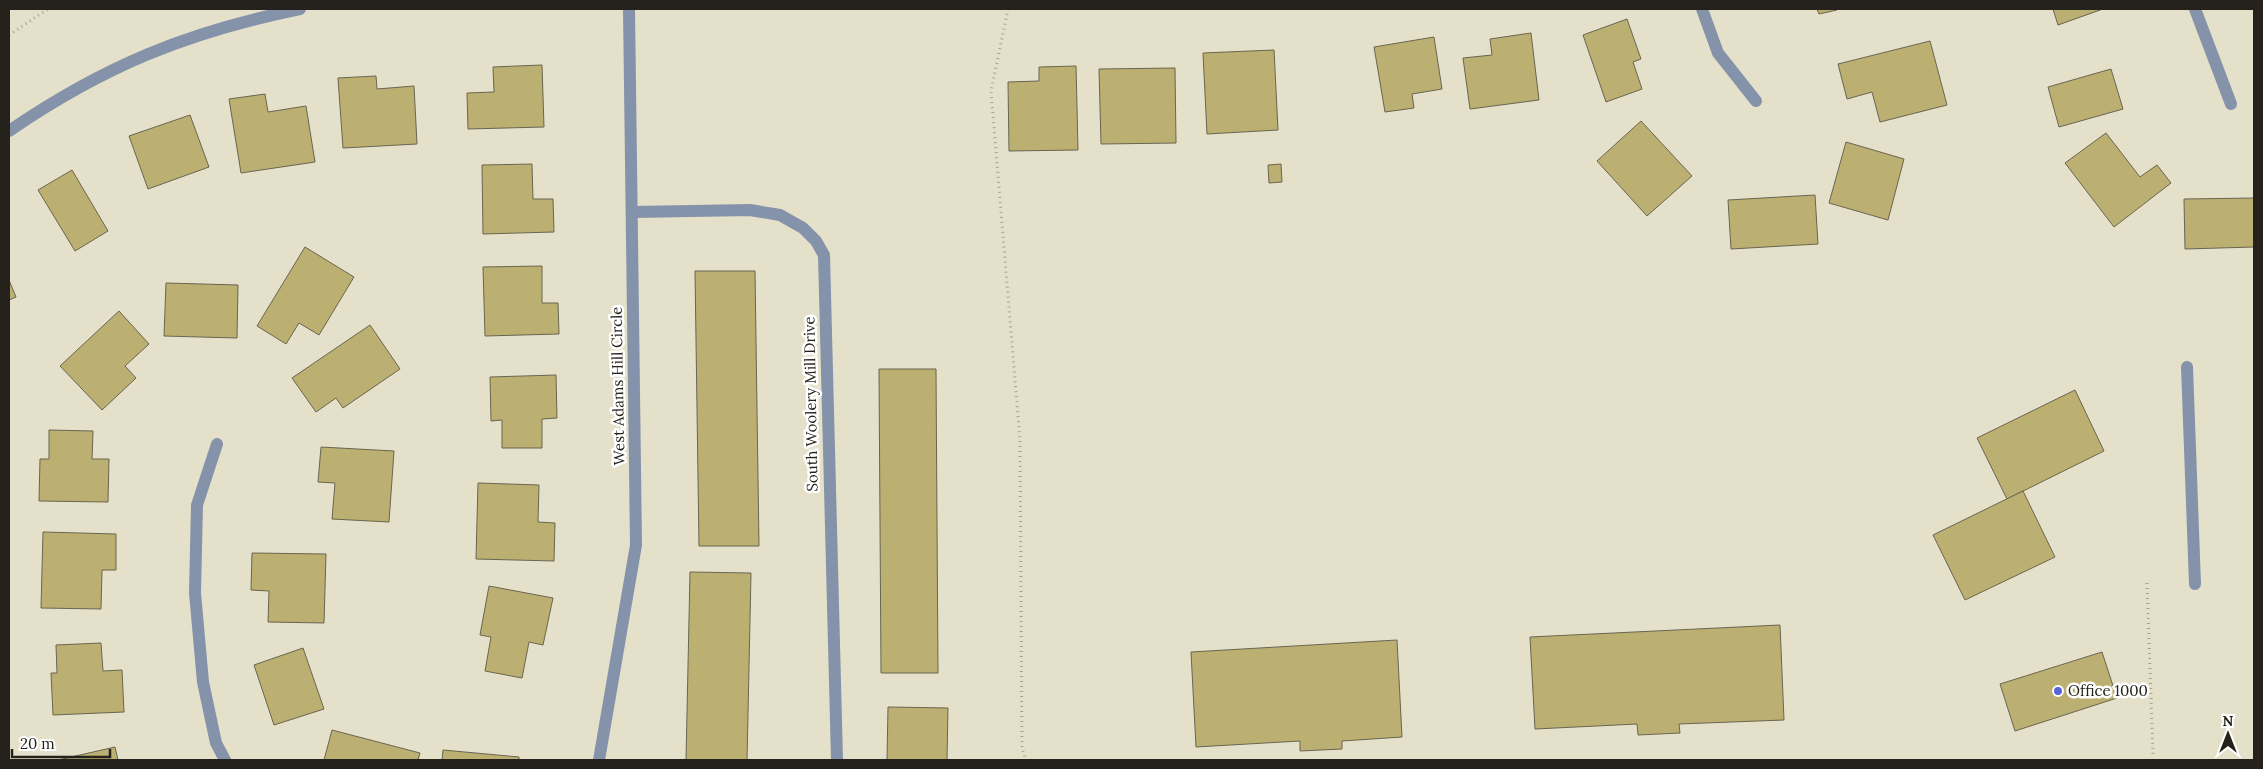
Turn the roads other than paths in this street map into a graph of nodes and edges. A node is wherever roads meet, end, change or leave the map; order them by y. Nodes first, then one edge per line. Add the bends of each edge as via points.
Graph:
1 (300, 9) edge
2 (629, 9) edge
3 (1702, 9) edge
4 (2195, 9) edge
5 (1756, 101) dead end
6 (2231, 104) dead end
7 (9, 131) edge
8 (633, 212) junction
9 (2188, 367) dead end
10 (217, 444) dead end
11 (2195, 584) dead end
12 (225, 760) edge
13 (599, 760) edge
14 (837, 760) edge

1 - 7 street via 206,32 159,49 88,82
2 - 8 street, West Adams Hill Circle
3 - 5 street via 1718,53
4 - 6 street
8 - 13 street, West Adams Hill Circle via 636,545
8 - 14 street, South Woolery Mill Drive via 750,210 780,215 803,228 824,255
9 - 11 street
10 - 12 street via 198,504 194,593 202,682 216,743

